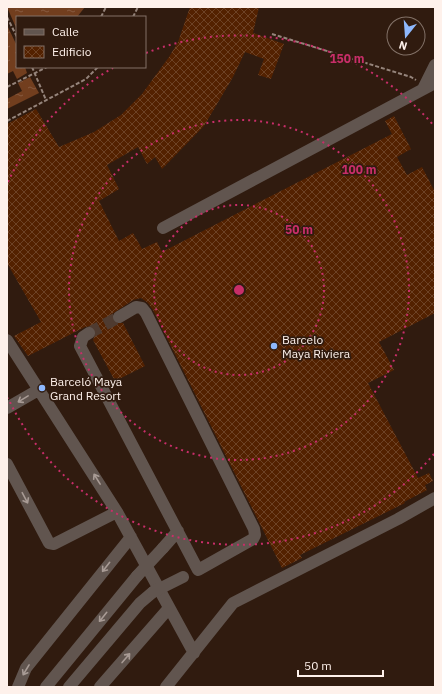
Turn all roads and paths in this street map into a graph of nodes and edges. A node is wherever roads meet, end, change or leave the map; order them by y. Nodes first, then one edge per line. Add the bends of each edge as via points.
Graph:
1 (106, 7) edge
2 (138, 7) edge
3 (102, 16) edge
4 (134, 16) edge
5 (7, 17) edge
6 (272, 34) dead end
7 (16, 35) edge
8 (435, 65) edge
9 (32, 68) edge
10 (45, 68) edge
11 (97, 68) edge
12 (35, 73) junction
13 (435, 83) edge
14 (7, 87) edge
15 (424, 88) junction
16 (46, 100) junction
17 (7, 121) edge
18 (163, 228) dead end
19 (120, 316) tunnel mouth
20 (89, 333) tunnel mouth
21 (7, 340) edge
22 (40, 389) junction
23 (7, 408) edge
24 (7, 464) edge
25 (435, 498) edge
26 (117, 512) junction
27 (178, 531) junction
28 (131, 537) junction
29 (198, 570) junction
30 (169, 608) junction
31 (194, 653) junction
32 (18, 687) edge
33 (46, 687) edge
34 (69, 687) edge
35 (100, 687) edge
36 (166, 687) edge

1 - 3 path
2 - 4 path
5 - 7 path
6 - 15 path via 411,77
8 - 15 lane
9 - 12 path
10 - 12 path
11 - 16 path via 86,79
12 - 14 path
12 - 16 path
13 - 15 lane
15 - 18 lane
16 - 17 path
19 - 29 lane via 136,307 142,308 146,313 254,529 253,539
20 - 27 lane via 83,337 80,346
21 - 22 lane
22 -> 23 lane
26 -> 22 lane
24 -> 26 lane via 49,543 54,544
25 - 31 lane via 233,603
26 - 28 lane
27 - 29 lane
27 -> 33 lane, bridge via 137,576
28 - 30 lane
28 -> 32 lane via 26,668
29 - 34 lane, bridge via 153,592 140,603
30 - 31 lane
35 -> 30 lane
31 - 36 lane

